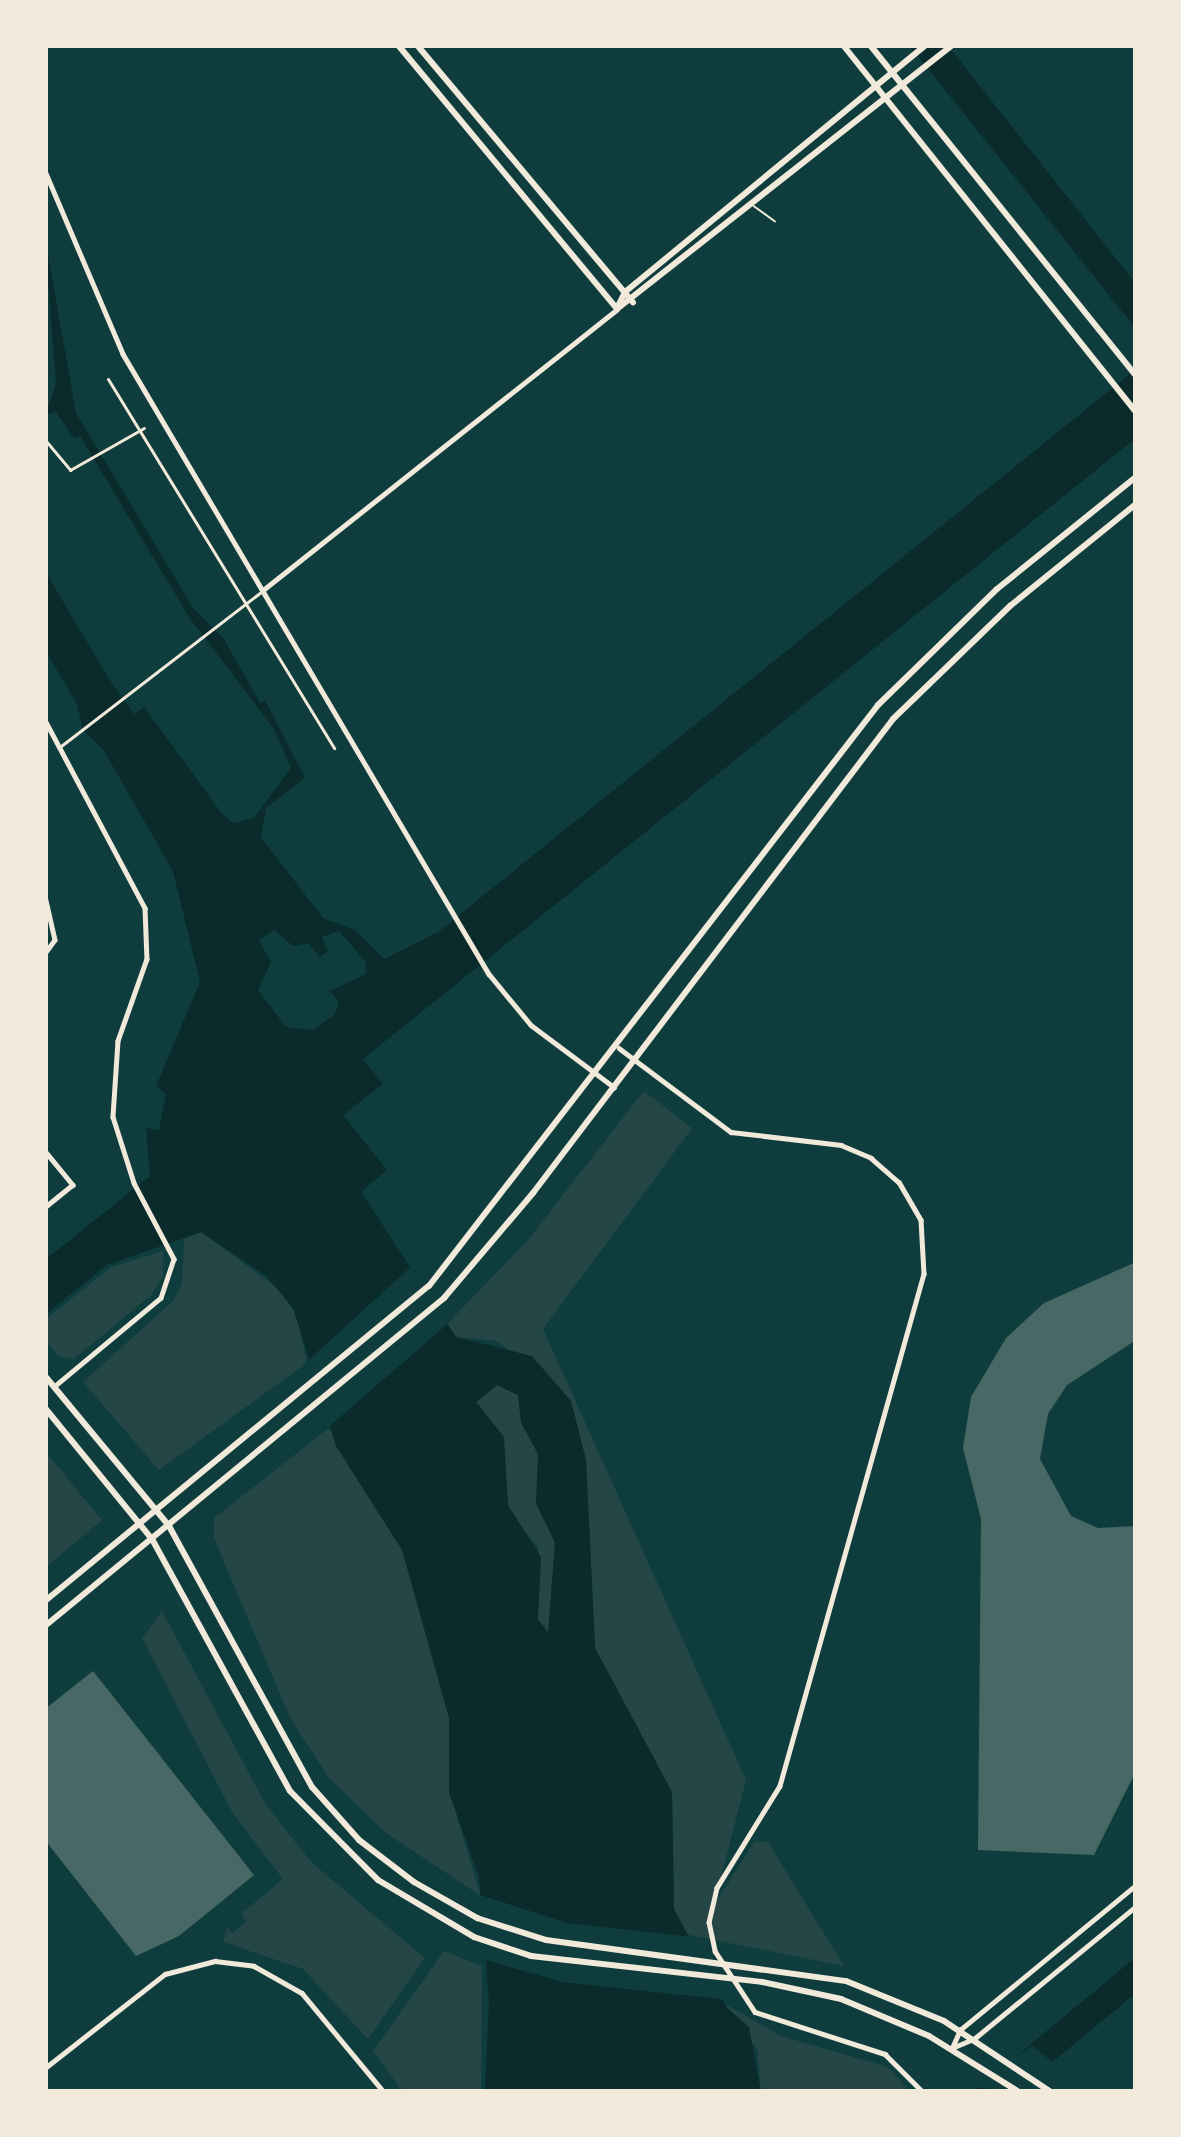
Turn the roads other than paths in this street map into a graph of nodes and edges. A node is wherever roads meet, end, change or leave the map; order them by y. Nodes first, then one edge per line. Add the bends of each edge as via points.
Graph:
1 (398, 45) edge
2 (417, 45) edge
3 (843, 45) edge
4 (870, 45) edge
5 (926, 45) edge
6 (951, 46) edge
7 (893, 73) junction
8 (902, 85) junction
9 (877, 86) junction
10 (886, 98) junction
11 (45, 171) edge
12 (744, 195) junction
13 (753, 206) junction
14 (775, 221) dead end
15 (625, 292) junction
16 (634, 302) junction
17 (616, 309) junction
18 (1134, 374) edge
19 (108, 379) dead end
20 (1136, 412) edge
21 (142, 429) junction
22 (46, 441) edge
23 (1136, 477) edge
24 (1136, 504) edge
25 (263, 590) junction
26 (245, 604) junction
27 (45, 720) edge
28 (60, 747) junction
29 (334, 748) dead end
30 (45, 896) edge
31 (45, 954) edge
32 (619, 1048) junction
33 (635, 1060) junction
34 (598, 1075) junction
35 (614, 1088) junction
36 (45, 1151) edge
37 (45, 1208) edge
38 (45, 1376) edge
39 (54, 1387) junction
40 (45, 1408) edge
41 (158, 1510) junction
42 (142, 1523) junction
43 (169, 1526) junction
44 (152, 1539) junction
45 (45, 1601) edge
46 (45, 1626) edge
47 (1136, 1886) edge
48 (1136, 1906) edge
49 (960, 2030) junction
50 (975, 2038) junction
51 (952, 2048) junction
52 (45, 2068) edge
53 (384, 2092) edge
54 (923, 2092) edge
55 (1019, 2092) edge
56 (1051, 2092) edge

1 - 17 main road
2 - 15 main road
3 - 9 main road
4 - 7 main road
5 - 7 main road
6 - 8 main road
7 - 8 main road
7 - 9 main road
8 - 10 main road
8 - 18 main road
9 - 10 main road
9 - 12 main road
10 - 13 main road
10 - 20 main road
11 - 25 street via 123,355
12 - 13 lane
12 - 15 main road
13 - 14 lane
13 - 16 main road
15 - 16 main road
15 - 17 main road
16 - 17 main road
17 - 25 street
19 - 21 street
21 - 22 street via 70,470
21 - 26 street
23 - 32 main road via 997,590 878,705
24 - 33 main road via 1010,606 893,719
25 - 26 street
25 - 34 street via 489,974 531,1025
26 - 28 street
26 - 29 street
27 - 28 street
28 - 39 street via 133,878 148,923 143,975 113,1070 113,1117 134,1183 172,1247 173,1276 161,1298
30 - 31 street via 55,940
32 - 33 street
32 - 34 main road
33 - 35 main road
33 - 54 street via 731,1132 841,1145 872,1158 899,1182 921,1220 924,1274 779,1786 717,1888 709,1922 715,1951 755,2012 885,2054
34 - 35 street
34 - 41 main road via 457,1254 395,1318
35 - 43 main road via 466,1273
36 - 37 street via 73,1186
38 - 39 main road
39 - 41 main road
40 - 42 main road
41 - 42 main road
41 - 43 main road
42 - 44 main road
42 - 45 main road
43 - 44 main road
43 - 49 main road via 312,1787 359,1840 433,1894 546,1940 821,1975
44 - 46 main road
44 - 51 main road via 290,1791 349,1857 438,1918 543,1959 762,1982 841,2000
47 - 49 street
48 - 50 street
49 - 50 main road
49 - 51 street
50 - 51 street
50 - 56 main road
51 - 55 main road
52 - 53 street via 165,1974 229,1962 266,1970 302,1993

